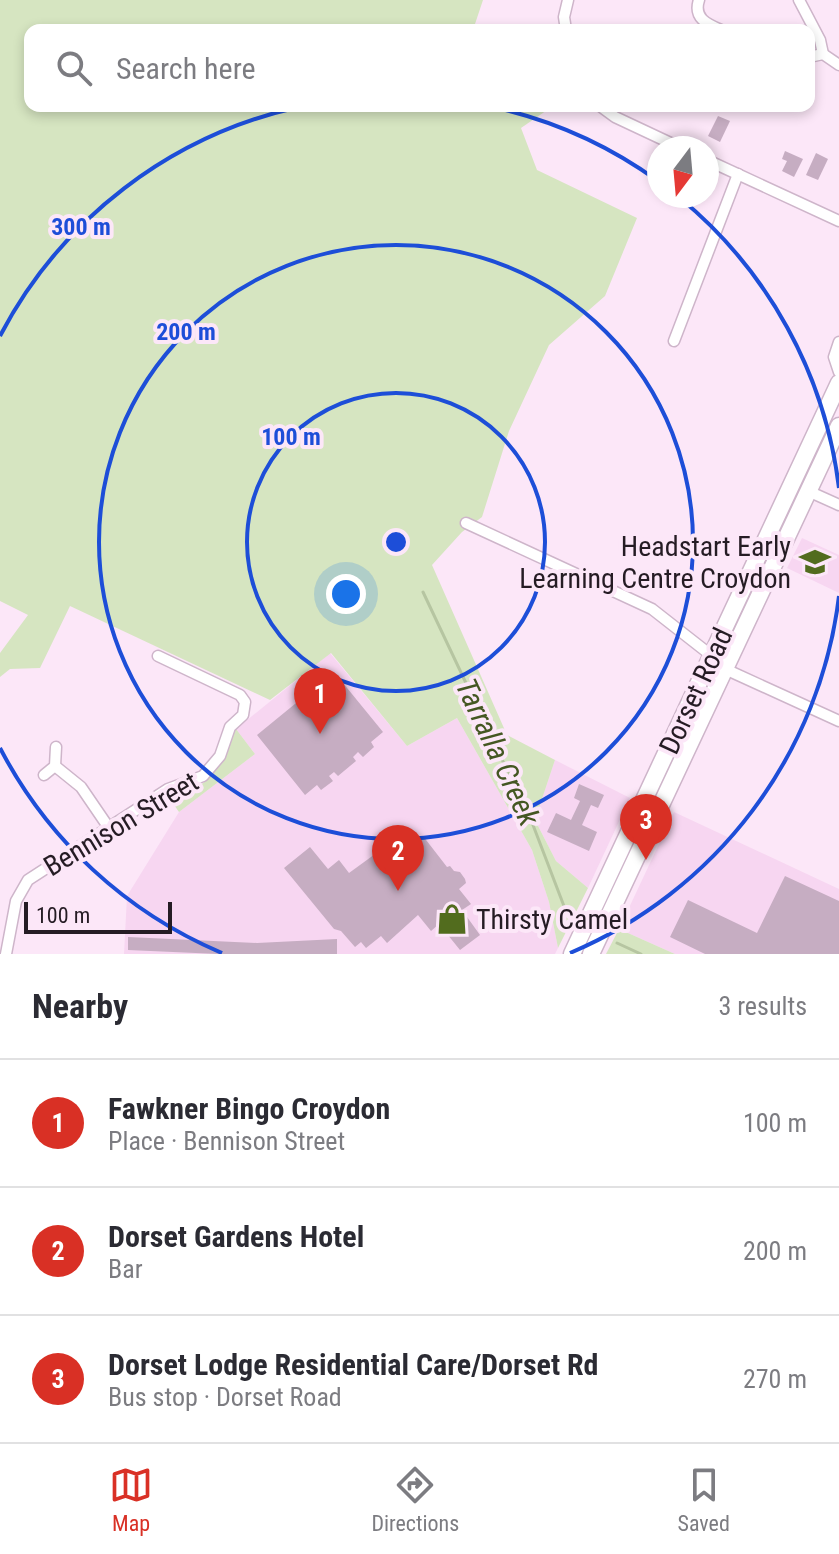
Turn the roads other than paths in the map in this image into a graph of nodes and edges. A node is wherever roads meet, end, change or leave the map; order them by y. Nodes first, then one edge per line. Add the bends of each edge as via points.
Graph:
1 (568, 0) edge
2 (699, 0) edge
3 (799, 0) edge
4 (565, 24) edge
5 (708, 24) edge
6 (812, 24) edge
7 (815, 30) edge
8 (823, 54) junction
9 (815, 56) edge
10 (839, 65) edge
11 (608, 112) edge
12 (655, 136) edge
13 (719, 165) edge
14 (738, 174) junction
15 (839, 221) edge
16 (674, 341) dead end
17 (839, 342) edge
18 (839, 372) edge
19 (839, 383) edge
20 (839, 426) edge
21 (808, 491) junction
22 (839, 505) edge
23 (466, 523) dead end
24 (158, 656) dead end
25 (712, 656) junction
26 (725, 669) junction
27 (839, 721) edge
28 (56, 747) dead end
29 (55, 766) junction
30 (44, 775) dead end
31 (636, 818) junction
32 (652, 826) junction
33 (109, 828) junction
34 (6, 954) edge
35 (572, 954) edge
36 (591, 954) edge

1 - 4 street
2 - 5 street via 698,14
3 - 6 street
7 - 8 street
8 - 9 street
8 - 10 street
11 - 12 street
13 - 14 street
14 - 15 street
14 - 16 street
17 - 18 street via 834,357
19 - 25 main road, Dorset Road
20 - 21 main road, Dorset Road
21 - 22 street
21 - 26 main road, Dorset Road
23 - 25 street via 652,609
24 - 33 street, Bennison Street via 240,695 246,709 203,776 168,789
25 - 26 main road
25 - 31 main road, Dorset Road
26 - 27 street
26 - 32 main road, Dorset Road
28 - 29 street
29 - 30 street
29 - 33 street via 81,787
31 - 32 main road
31 - 35 main road, Dorset Road
32 - 36 main road, Dorset Road
33 - 34 street, Bennison Street via 23,886

